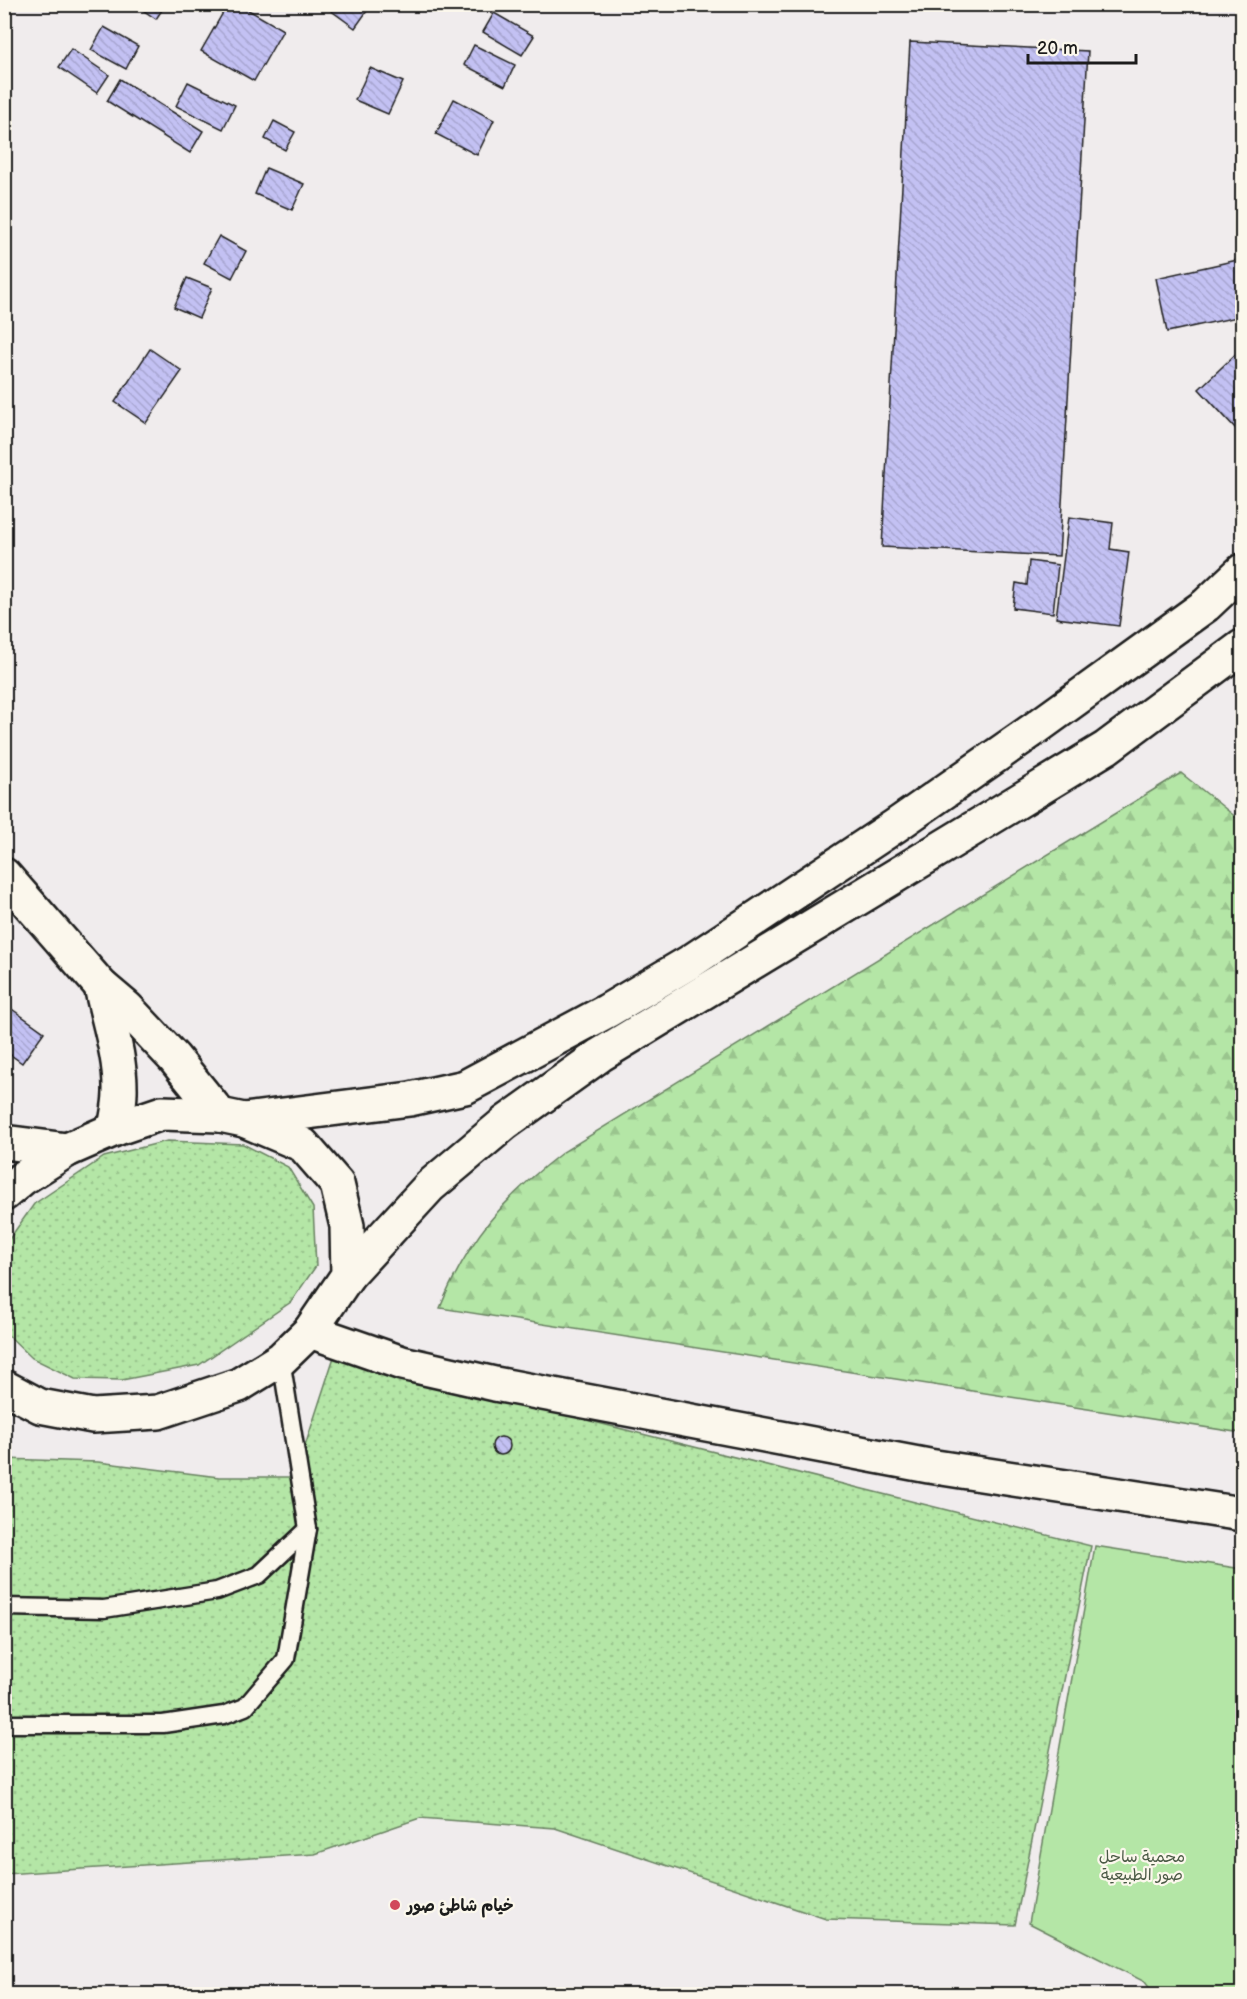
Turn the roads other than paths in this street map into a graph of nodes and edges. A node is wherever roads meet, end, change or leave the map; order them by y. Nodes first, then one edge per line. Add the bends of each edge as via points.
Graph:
1 (1242, 571) edge
2 (1242, 647) edge
3 (4, 875) edge
4 (101, 986) junction
5 (232, 1118) junction
6 (115, 1129) junction
7 (4, 1142) edge
8 (67, 1150) junction
9 (4, 1194) edge
10 (348, 1275) junction
11 (310, 1331) junction
12 (280, 1359) junction
13 (4, 1387) edge
14 (1242, 1514) edge
15 (308, 1529) junction
16 (4, 1608) edge
17 (4, 1724) edge

1 - 5 main road via 1206,605 969,775 774,908 607,1011 465,1087 410,1099
2 - 10 main road via 1106,748 600,1055 505,1123 430,1186
3 - 4 main road
4 - 5 main road
4 - 6 main road via 119,1074
5 - 6 main road via 162,1113
5 - 10 main road via 303,1145 337,1184 347,1226
6 - 8 main road
7 - 8 main road
8 - 9 main road
10 - 11 main road
11 - 12 main road
11 - 14 main road via 402,1363 495,1384 929,1466
12 - 13 main road via 239,1385 158,1412 93,1416 40,1406
12 - 15 lane
15 - 16 lane via 259,1575 217,1591 104,1609
15 - 17 lane via 286,1659 245,1707 224,1715 163,1724

